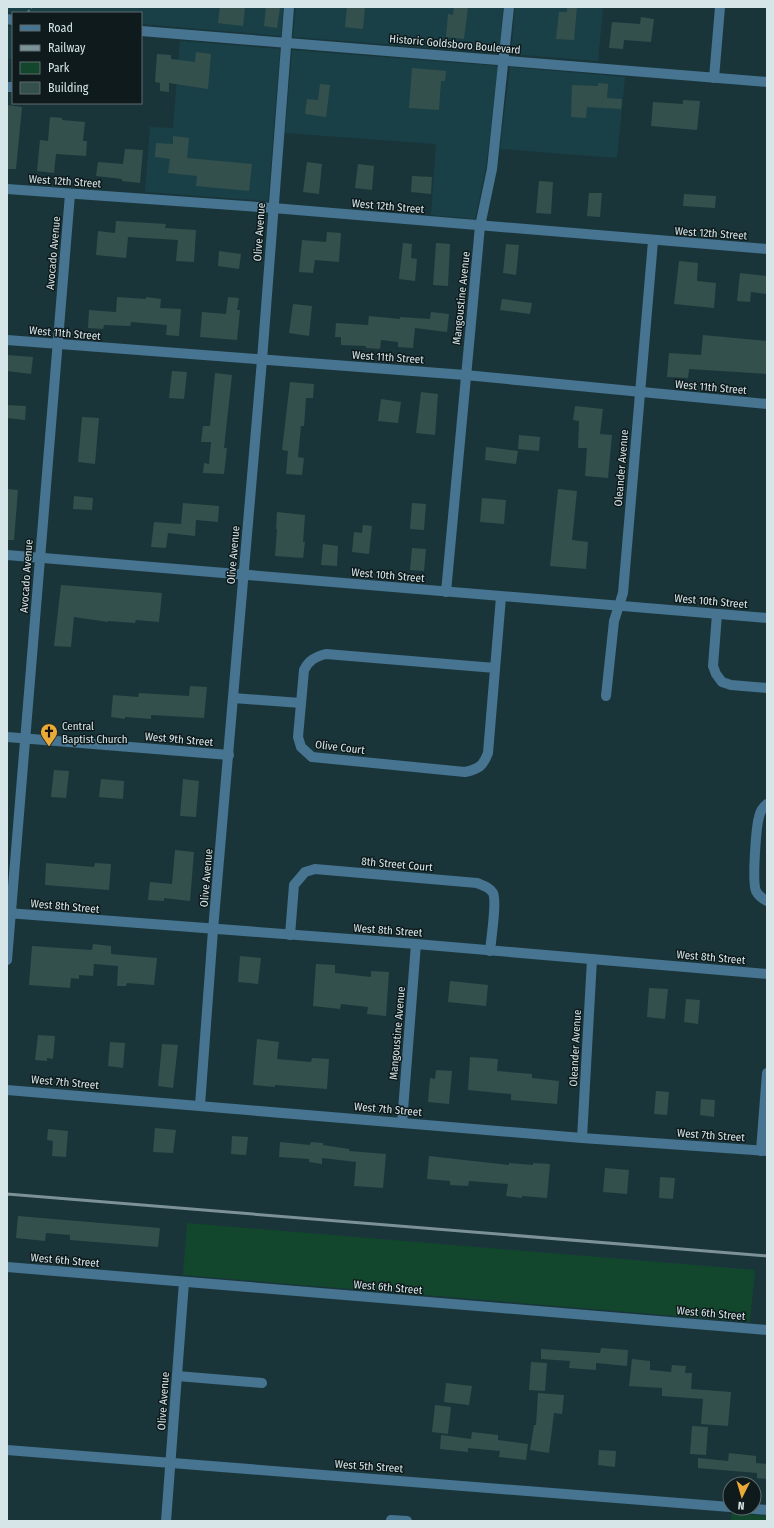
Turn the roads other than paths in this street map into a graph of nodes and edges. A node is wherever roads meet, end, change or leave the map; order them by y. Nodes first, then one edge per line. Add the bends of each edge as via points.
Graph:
1 (289, 7) edge
2 (509, 7) edge
3 (720, 7) edge
4 (142, 31) edge
5 (286, 43) junction
6 (505, 60) junction
7 (714, 78) junction
8 (767, 82) edge
9 (7, 189) edge
10 (70, 194) junction
11 (273, 208) junction
12 (480, 226) junction
13 (653, 241) junction
14 (767, 249) edge
15 (7, 340) edge
16 (57, 344) junction
17 (262, 360) junction
18 (465, 375) junction
19 (639, 392) junction
20 (767, 404) edge
21 (7, 555) edge
22 (39, 558) junction
23 (243, 576) junction
24 (446, 592) junction
25 (501, 597) junction
26 (619, 606) junction
27 (718, 614) junction
28 (767, 618) edge
29 (495, 668) junction
30 (767, 688) edge
31 (606, 696) dead end
32 (233, 698) junction
33 (301, 703) junction
34 (7, 737) edge
35 (26, 738) junction
36 (229, 755) junction
37 (767, 804) edge
38 (767, 901) edge
39 (9, 913) edge
40 (214, 930) junction
41 (290, 935) junction
42 (416, 944) junction
43 (490, 951) junction
44 (592, 959) junction
45 (7, 960) edge
46 (767, 974) edge
47 (767, 1073) edge
48 (7, 1090) edge
49 (200, 1105) junction
50 (402, 1123) junction
51 (582, 1138) junction
52 (764, 1151) edge
53 (7, 1267) edge
54 (184, 1282) junction
55 (767, 1330) edge
56 (177, 1376) junction
57 (262, 1384) dead end
58 (7, 1450) edge
59 (170, 1464) junction
60 (722, 1506) edge
61 (166, 1521) edge
62 (391, 1521) edge
63 (407, 1521) edge

1 - 5 street, Olive Avenue
2 - 6 street, Mangoustine Avenue
3 - 7 street
4 - 5 street, Historic Goldsboro Boulevard
5 - 6 street, Historic Goldsboro Boulevard
5 - 11 street, Olive Avenue
6 - 7 street, Historic Goldsboro Boulevard
6 - 12 street, Mangoustine Avenue via 492,169
7 - 8 street, Historic Goldsboro Boulevard
9 - 10 street, West 12th Street
10 - 11 street, West 12th Street
10 - 16 street, Avocado Avenue
11 - 12 street, West 12th Street
11 - 17 street, Olive Avenue
12 - 13 street, West 12th Street
12 - 18 street, Mangoustine Avenue
13 - 14 street, West 12th Street
13 - 19 street, Oleander Avenue
15 - 16 street, West 11th Street
16 - 17 street, West 11th Street
16 - 22 street, Avocado Avenue
17 - 18 street, West 11th Street
17 - 23 street, Olive Avenue
18 - 19 street, West 11th Street
18 - 24 street, Mangoustine Avenue
19 - 20 street, West 11th Street
19 - 26 street, Oleander Avenue via 623,593
21 - 22 street, West 10th Street
22 - 23 street, West 10th Street
22 - 35 street, Avocado Avenue
23 - 24 street, West 10th Street
23 - 32 street, Olive Avenue
24 - 25 street, West 10th Street
25 - 26 street, West 10th Street
25 - 29 street, Olive Court
26 - 27 street, West 10th Street
26 - 31 street, Oleander Avenue via 614,621
27 - 28 street, West 10th Street
27 - 30 street via 713,666 716,674 722,682 731,685
29 - 33 street, Olive Court via 326,654 307,663
29 - 33 street, Olive Court via 488,753 484,762 476,770 471,771 312,757 301,747 298,737
32 - 33 street
32 - 36 street, Olive Avenue
34 - 35 street, West 9th Street
35 - 36 street, West 9th Street
35 - 39 street, Avocado Avenue
36 - 40 street, Olive Avenue
37 - 38 street via 759,816 754,879 756,892
39 - 40 street, West 8th Street
39 - 45 street, Avocado Avenue
40 - 41 street, West 8th Street
40 - 49 street, Olive Avenue
41 - 42 street, West 8th Street
41 - 43 street, 8th Street Court via 294,885 305,872 330,871 477,883 486,886 493,893 494,902
42 - 43 street, West 8th Street
42 - 50 street, Mangoustine Avenue
43 - 44 street, West 8th Street
44 - 46 street, West 8th Street
44 - 51 street, Oleander Avenue
47 - 52 street
48 - 49 street, West 7th Street
49 - 50 street, West 7th Street
50 - 51 street, West 7th Street
51 - 52 street, West 7th Street
53 - 54 street, West 6th Street
54 - 55 street, West 6th Street
54 - 56 street, Olive Avenue
56 - 57 street
56 - 59 street, Olive Avenue
58 - 59 street, West 5th Street
59 - 60 street, West 5th Street
59 - 61 street, Olive Avenue
62 - 63 street

